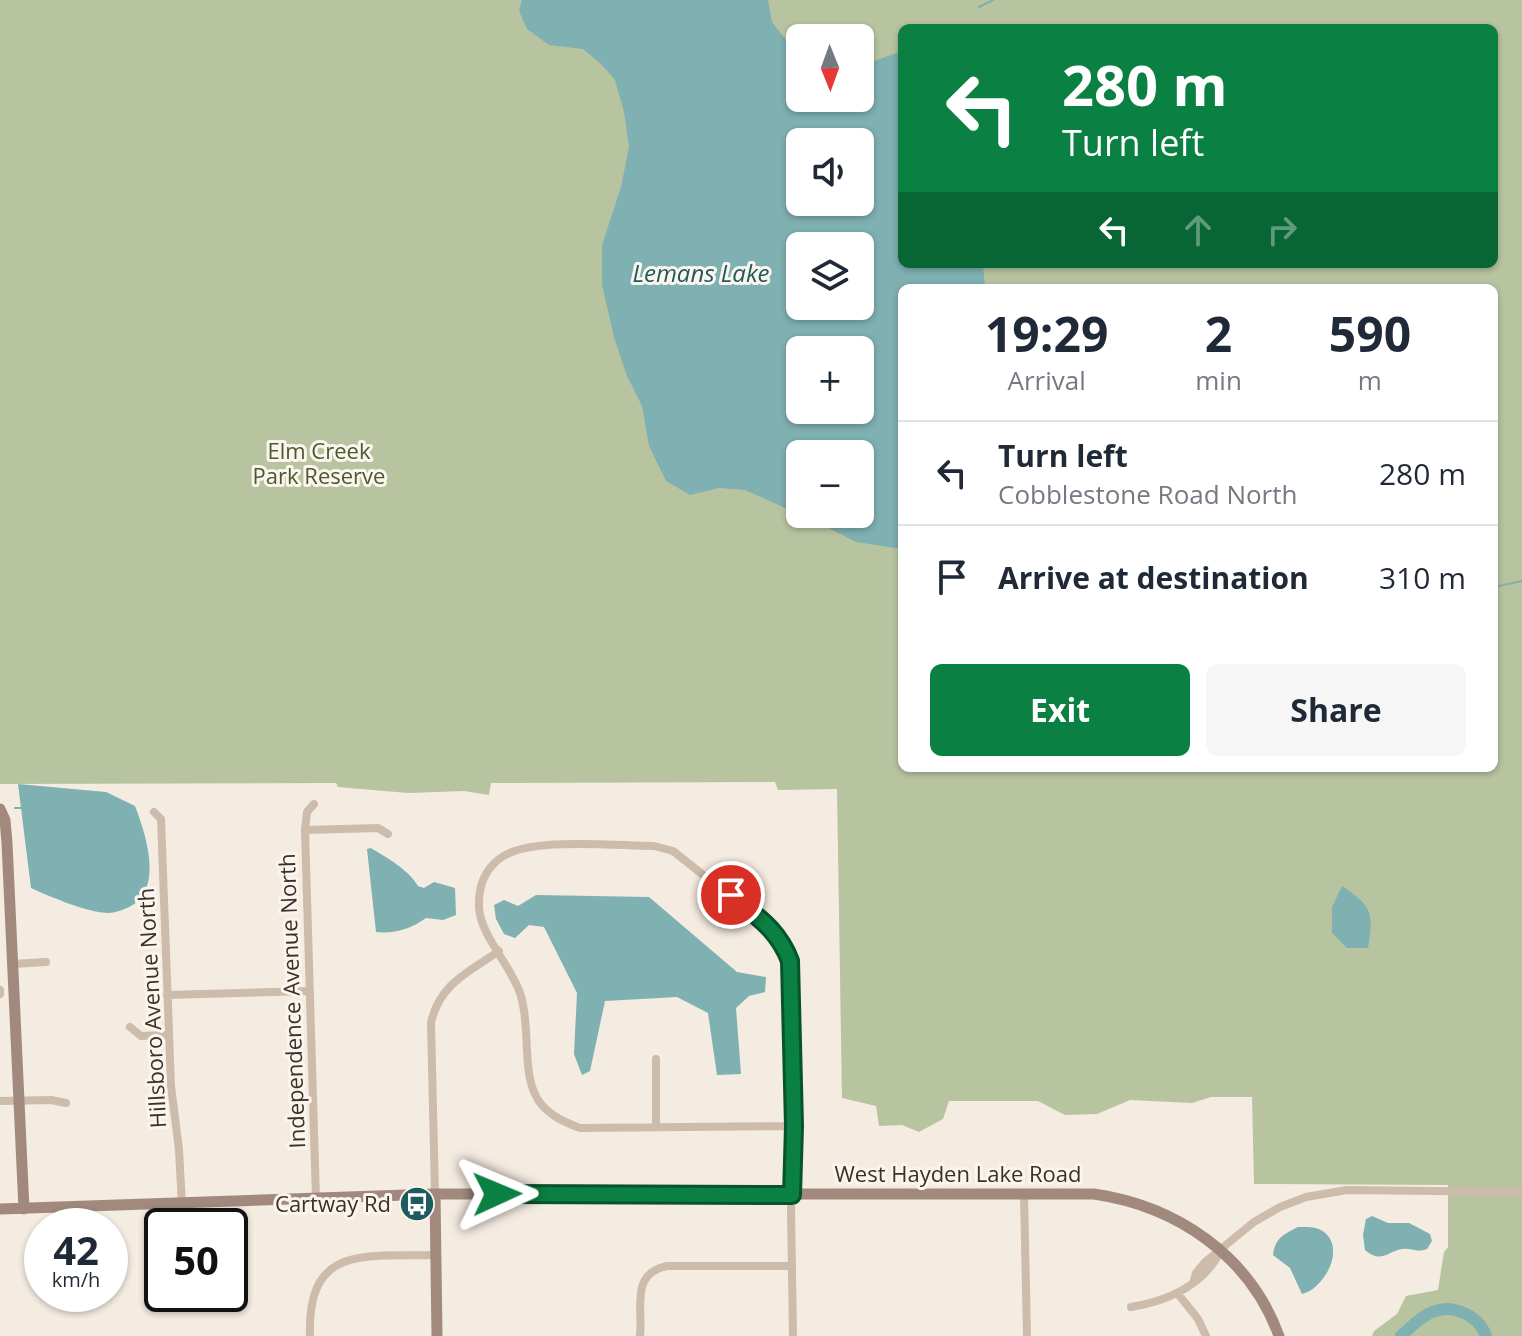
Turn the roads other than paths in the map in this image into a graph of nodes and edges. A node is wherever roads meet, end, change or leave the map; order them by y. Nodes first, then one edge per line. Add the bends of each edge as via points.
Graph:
1 (314, 804) dead end
2 (0, 809) edge
3 (154, 812) dead end
4 (305, 830) junction
5 (388, 834) dead end
6 (5, 905) edge
7 (499, 951) junction
8 (46, 962) dead end
9 (13, 964) junction
10 (310, 991) junction
11 (167, 995) junction
12 (130, 1027) dead end
13 (169, 1035) junction
14 (656, 1059) dead end
15 (0, 1101) edge
16 (19, 1101) junction
17 (66, 1103) dead end
18 (794, 1126) junction
19 (656, 1127) junction
20 (1522, 1192) edge
21 (435, 1194) junction
22 (1024, 1194) junction
23 (792, 1195) junction
24 (316, 1199) junction
25 (182, 1205) junction
26 (64, 1208) edge
27 (0, 1209) edge
28 (24, 1209) joint
29 (1221, 1250) junction
30 (436, 1255) junction
31 (791, 1266) junction
32 (1178, 1294) junction
33 (1131, 1307) dead end
34 (310, 1336) edge
35 (437, 1336) edge
36 (640, 1336) edge
37 (793, 1336) edge
38 (1027, 1336) edge
39 (1206, 1336) edge
40 (1279, 1336) edge

1 - 4 street, Independence Avenue North
2 - 6 main road via 6,830
3 - 11 street, Hillsboro Avenue North via 161,819
4 - 5 street via 378,828
4 - 10 street, Independence Avenue North
6 - 9 main road
7 - 18 street via 483,926 479,896 489,870 507,853 542,845 654,846 673,851 783,942 790,961
7 - 19 street via 521,996 530,1075 546,1110 580,1128
7 - 21 street via 455,979 433,1011
8 - 9 street
9 - 16 main road
10 - 11 street
10 - 24 street, Independence Avenue North
11 - 13 street, Hillsboro Avenue North
12 - 13 street via 141,1036
13 - 25 street, Hillsboro Avenue North
14 - 19 street
15 - 16 street
16 - 17 street
16 - 28 main road
18 - 19 street
18 - 23 street
20 - 29 street via 1322,1193 1262,1216
21 - 23 main road, West Hayden Lake Road
21 - 24 main road, West Hayden Lake Road
21 - 30 main road
22 - 23 main road, West Hayden Lake Road
22 - 29 main road, West Hayden Lake Road via 1083,1193 1130,1201 1176,1220
22 - 38 street
23 - 31 street
24 - 25 main road, West Hayden Lake Road
25 - 26 main road, West Hayden Lake Road
27 - 28 main road, West Hayden Lake Road
29 - 32 street
29 - 40 main road, West Hayden Lake Road via 1254,1286
30 - 34 street via 364,1257 329,1270 310,1302
30 - 35 main road
31 - 36 street via 654,1269 643,1282
31 - 37 street
32 - 33 street
32 - 39 street

